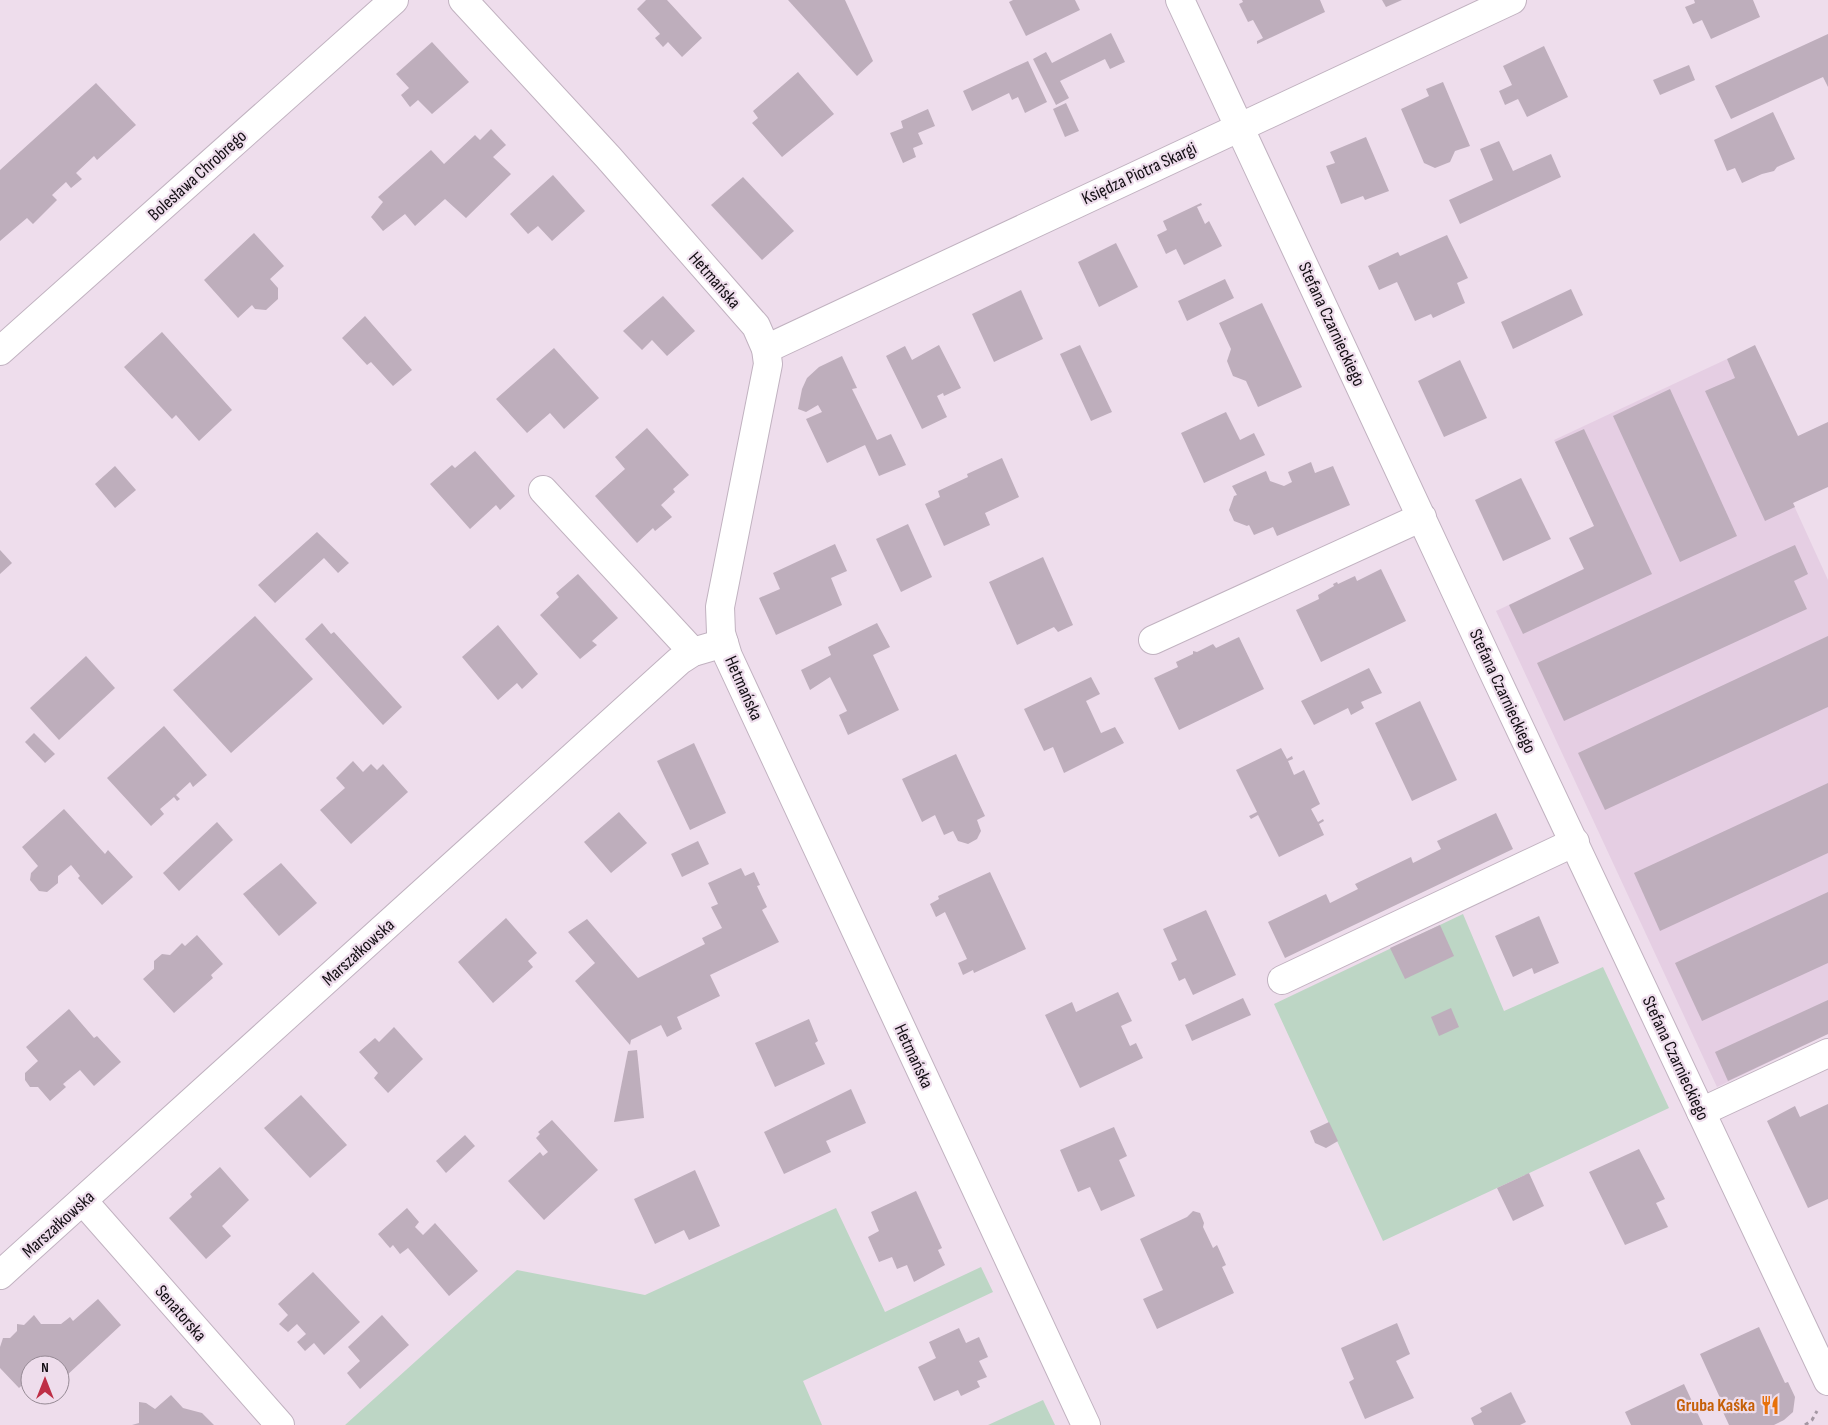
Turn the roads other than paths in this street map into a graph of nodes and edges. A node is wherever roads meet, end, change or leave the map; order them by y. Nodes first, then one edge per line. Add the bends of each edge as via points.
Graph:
1 (394, 0) edge
2 (463, 0) edge
3 (1180, 0) edge
4 (1512, 0) edge
5 (1239, 126) junction
6 (766, 349) junction
7 (0, 351) edge
8 (543, 490) dead end
9 (1422, 516) junction
10 (1154, 640) dead end
11 (724, 642) junction
12 (693, 652) junction
13 (1575, 842) junction
14 (1282, 980) dead end
15 (1828, 1053) edge
16 (1701, 1112) junction
17 (82, 1201) junction
18 (0, 1276) edge
19 (1828, 1382) edge
20 (280, 1425) edge
21 (1086, 1425) edge

1 - 7 street, Bolesława Chrobrego
2 - 6 street, Hetmańska via 608,157 756,326
3 - 5 street, Stefana Czarnieckiego
4 - 5 street, Księdza Piotra Skargi
5 - 6 street, Księdza Piotra Skargi
5 - 9 street, Stefana Czarnieckiego
6 - 11 street, Hetmańska via 768,364 720,607
8 - 12 street
9 - 10 street
9 - 13 street, Stefana Czarnieckiego
11 - 12 street, Marszałkowska
11 - 21 street, Hetmańska
12 - 17 street, Marszałkowska
13 - 14 street
13 - 16 street, Stefana Czarnieckiego
15 - 16 street
16 - 19 street, Stefana Czarnieckiego
17 - 18 street, Marszałkowska
17 - 20 street, Senatorska

